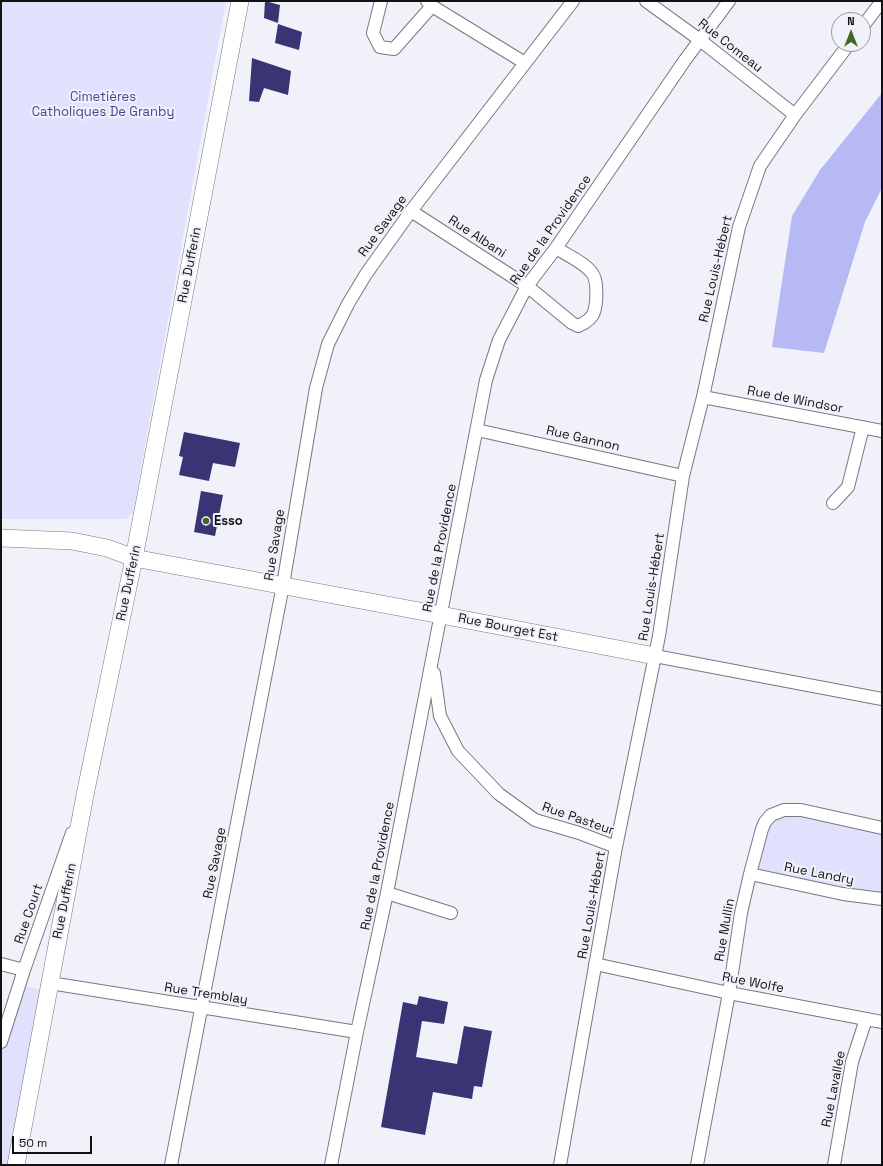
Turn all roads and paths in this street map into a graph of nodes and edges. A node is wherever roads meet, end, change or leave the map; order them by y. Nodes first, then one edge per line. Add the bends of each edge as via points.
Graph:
1 (240, 1) edge
2 (381, 1) edge
3 (573, 1) edge
4 (646, 1) edge
5 (729, 1) edge
6 (882, 1) edge
7 (430, 4) edge
8 (871, 15) edge
9 (700, 40) junction
10 (843, 52) edge
11 (525, 63) junction
12 (795, 115) junction
13 (411, 211) junction
14 (556, 248) junction
15 (527, 286) junction
16 (703, 397) junction
17 (863, 427) junction
18 (477, 430) junction
19 (882, 431) edge
20 (683, 476) junction
21 (833, 503) dead end
22 (1, 538) edge
23 (134, 558) junction
24 (283, 585) junction
25 (441, 614) junction
26 (654, 656) junction
27 (432, 662) junction
28 (882, 699) edge
29 (85, 795) junction
30 (882, 828) edge
31 (616, 847) junction
32 (750, 874) junction
33 (387, 893) junction
34 (882, 899) edge
35 (451, 912) dead end
36 (1, 964) edge
37 (595, 964) junction
38 (24, 970) junction
39 (50, 983) junction
40 (729, 993) junction
41 (202, 1008) junction
42 (866, 1019) junction
43 (882, 1022) edge
44 (357, 1032) junction
45 (1, 1042) edge
46 (16, 1165) edge
47 (171, 1165) edge
48 (331, 1165) edge
49 (560, 1165) edge
50 (697, 1165) edge
51 (834, 1165) edge

1 - 23 main road, Rue Dufferin
2 - 7 street via 373,33 380,47 394,49
3 - 11 street, Rue Savage
4 - 9 street, Rue Comeau
5 - 9 street, Rue de la Providence
6 - 8 street
7 - 11 street
9 - 12 street, Rue Comeau
9 - 14 street, Rue de la Providence
10 - 12 street, Rue Louis-Hébert
11 - 13 street, Rue Savage
12 - 16 street, Rue Louis-Hébert via 760,166 739,227
13 - 15 street, Rue Albani
13 - 24 street, Rue Savage via 366,274 328,344 316,388
14 - 15 street, Rue de la Providence
14 - 15 street, Rue Albani via 588,268 595,278 594,312 589,319 578,326 572,323
15 - 18 street, Rue de la Providence via 499,340 486,380
16 - 17 street, Rue de Windsor
16 - 20 street, Rue Louis-Hébert
17 - 19 street, Rue de Windsor
17 - 21 street via 848,487
18 - 20 street, Rue Gannon
18 - 25 street, Rue de la Providence
20 - 26 street, Rue Louis-Hébert
22 - 23 main road, Rue Bourget Est via 72,541 107,548
23 - 24 main road, Rue Bourget Est
23 - 29 main road, Rue Dufferin
24 - 25 main road, Rue Bourget Est
24 - 41 street, Rue Savage
25 - 26 main road, Rue Bourget Est
25 - 27 street, Rue de la Providence
26 - 28 street, Rue Bourget Est
26 - 31 street, Rue Louis-Hébert
27 - 31 street, Rue Pasteur via 440,716 458,751 499,794 535,820
27 - 33 street, Rue de la Providence
29 - 38 street, Rue Court
29 - 39 main road, Rue Dufferin
30 - 32 street, Rue Mullin via 801,810 784,810 771,815 765,822
31 - 37 street, Rue Louis-Hébert
32 - 34 street, Rue Landry via 843,894
32 - 40 street, Rue Mullin via 741,912
33 - 35 street
33 - 44 street, Rue de la Providence
36 - 38 street
37 - 40 street, Rue Wolfe
37 - 49 street, Rue Louis-Hébert
38 - 45 street, Rue Court
39 - 41 street, Rue Tremblay
39 - 46 main road, Rue Dufferin
40 - 42 street, Rue Wolfe
40 - 50 street, Rue Mullin
41 - 44 street, Rue Tremblay
41 - 47 street, Rue Savage
42 - 43 street, Rue Wolfe
42 - 51 street, Rue Lavallée via 852,1062
44 - 48 street, Rue de la Providence

